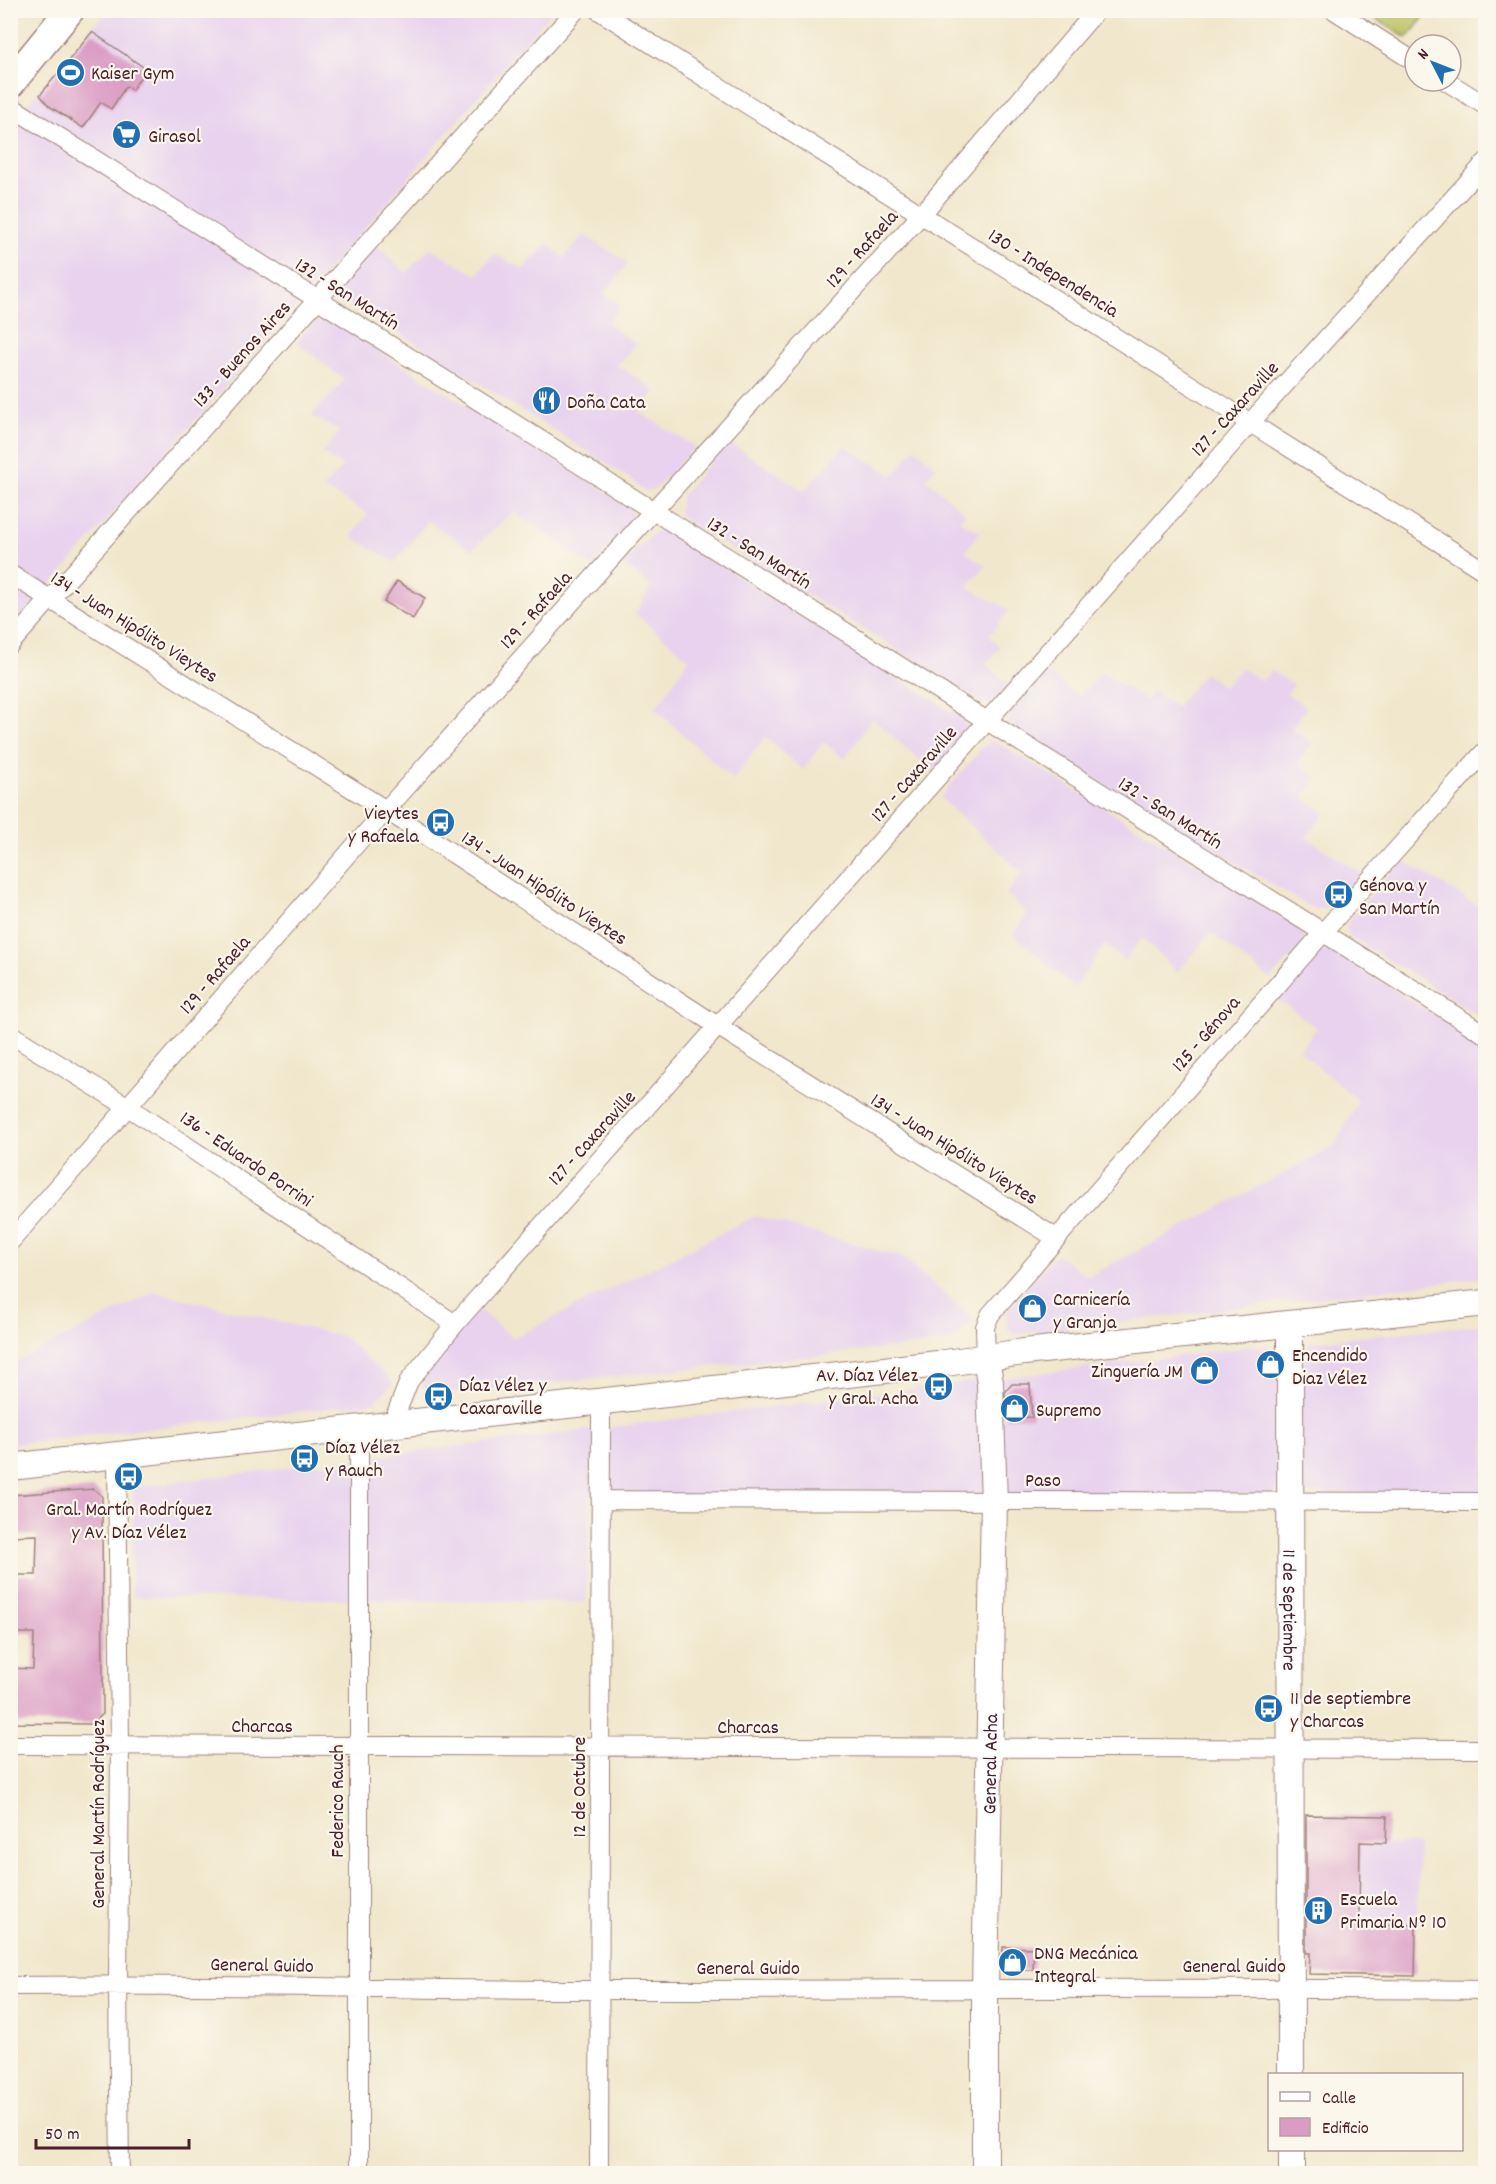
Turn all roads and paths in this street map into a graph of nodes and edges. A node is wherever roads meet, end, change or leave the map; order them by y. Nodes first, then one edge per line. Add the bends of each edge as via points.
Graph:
1 (70, 10) edge
2 (576, 10) edge
3 (598, 10) edge
4 (1097, 10) edge
5 (1334, 10) edge
6 (1403, 54) edge
7 (10, 84) edge
8 (1463, 92) edge
9 (10, 106) edge
10 (1485, 106) edge
11 (1485, 162) edge
12 (921, 215) junction
13 (318, 301) junction
14 (1250, 423) junction
15 (653, 511) junction
16 (1485, 572) edge
17 (10, 574) edge
18 (50, 598) junction
19 (10, 644) edge
20 (987, 723) junction
21 (1485, 750) edge
22 (386, 810) junction
23 (1322, 934) junction
24 (719, 1027) junction
25 (10, 1034) edge
26 (1485, 1035) edge
27 (128, 1107) junction
28 (1056, 1238) junction
29 (10, 1242) edge
30 (1485, 1304) edge
31 (455, 1324) junction
32 (1290, 1325) junction
33 (986, 1357) junction
34 (601, 1401) junction
35 (392, 1424) junction
36 (359, 1428) junction
37 (117, 1455) junction
38 (10, 1467) edge
39 (601, 1500) junction
40 (1290, 1501) junction
41 (994, 1502) junction
42 (1485, 1502) edge
43 (10, 1745) edge
44 (120, 1747) junction
45 (359, 1748) junction
46 (601, 1748) junction
47 (990, 1748) junction
48 (1291, 1749) junction
49 (1485, 1749) edge
50 (118, 1984) junction
51 (10, 1986) edge
52 (359, 1988) junction
53 (1291, 1988) junction
54 (985, 1989) junction
55 (601, 1990) junction
56 (1485, 1990) edge
57 (1292, 2073) edge
58 (1292, 2151) edge
59 (120, 2174) edge
60 (359, 2174) edge
61 (599, 2174) edge
62 (985, 2174) edge
63 (1292, 2174) edge

1 - 7 main road
2 - 13 street, 133 - Buenos Aires
3 - 12 street, 130 - Independencia
4 - 12 street, 129 - Rafaela
5 - 6 street
8 - 10 street
9 - 13 street, 132 - San Martín
11 - 14 street, 127 - Caxaraville
12 - 14 street, 130 - Independencia
12 - 15 street, 129 - Rafaela
13 - 15 street, 132 - San Martín
13 - 18 street, 133 - Buenos Aires
14 - 16 street, 130 - Independencia
14 - 20 street, 127 - Caxaraville
15 - 20 street, 132 - San Martín
15 - 22 street, 129 - Rafaela
17 - 18 street, 134 - Juan Hipólito Vieytes
18 - 19 street, 133 - Buenos Aires
18 - 22 street, 134 - Juan Hipólito Vieytes
20 - 23 street, 132 - San Martín
20 - 24 street, 127 - Caxaraville
21 - 23 street, 125 - Génova
22 - 24 street, 134 - Juan Hipólito Vieytes
22 - 27 street, 129 - Rafaela
23 - 26 street, 132 - San Martín
23 - 28 street, 125 - Génova
24 - 28 street, 134 - Juan Hipólito Vieytes
24 - 31 street, 127 - Caxaraville
25 - 27 street, 136 - Eduardo Porrini
27 - 29 street, 129 - Rafaela
27 - 31 street, 136 - Eduardo Porrini
28 - 33 street, 125 - Génova via 990,1315 985,1327
30 - 32 street
31 - 35 street, 127 - Caxaraville via 409,1381
32 - 33 street
32 - 40 street, 11 de Septiembre
33 - 34 street
33 - 41 street, General Acha
34 - 35 street
34 - 39 street, 12 de Octubre
35 - 36 street
36 - 37 street
36 - 45 street, Federico Rauch
37 - 38 street
37 - 44 street, General Martín Rodríguez
39 - 41 street, Paso
39 - 46 street, 12 de Octubre
40 - 41 street, Paso
40 - 42 street, Paso
40 - 48 street, 11 de Septiembre
41 - 47 street, General Acha
43 - 44 street, Charcas
44 - 45 street, Charcas
44 - 50 street, General Martín Rodríguez
45 - 46 street, Charcas
45 - 52 street, Federico Rauch
46 - 47 street, Charcas
46 - 55 street, 12 de Octubre
47 - 48 street, Charcas
47 - 54 street, General Acha
48 - 49 street, Charcas
48 - 53 street, 11 de Septiembre
50 - 51 street, General Guido
50 - 52 street, General Guido
50 - 59 street, General Martín Rodríguez
52 - 55 street, General Guido
52 - 60 street, Federico Rauch
53 - 54 street, General Guido
53 - 56 street, General Guido
53 - 57 street, 11 de Septiembre
54 - 55 street, General Guido
54 - 62 street, General Acha
55 - 61 street, 12 de Octubre
58 - 63 street

